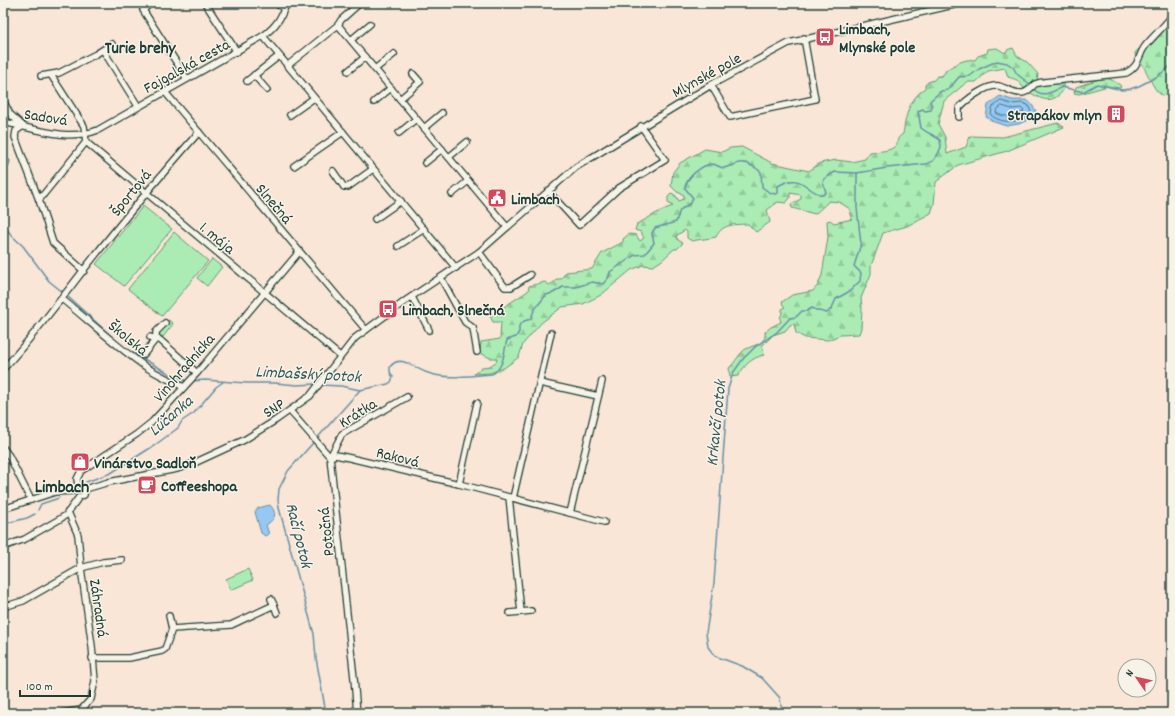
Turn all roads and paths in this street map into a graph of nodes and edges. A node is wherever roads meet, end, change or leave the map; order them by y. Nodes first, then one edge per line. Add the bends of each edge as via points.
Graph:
1 (205, 3) edge
2 (276, 3) edge
3 (962, 3) edge
4 (150, 4) dead end
5 (356, 5) edge
6 (285, 6) edge
7 (1172, 16) edge
8 (370, 24) dead end
9 (338, 25) junction
10 (263, 36) junction
11 (804, 38) junction
12 (351, 40) junction
13 (112, 44) dead end
14 (103, 50) junction
15 (237, 52) junction
16 (394, 54) dead end
17 (279, 56) junction
18 (365, 57) junction
19 (287, 66) junction
20 (375, 70) junction
21 (348, 71) dead end
22 (53, 74) junction
23 (414, 74) dead end
24 (254, 75) junction
25 (41, 76) dead end
26 (187, 79) junction
27 (247, 81) dead end
28 (711, 85) junction
29 (390, 88) junction
30 (267, 90) dead end
31 (166, 92) junction
32 (314, 98) junction
33 (400, 99) junction
34 (3, 100) edge
35 (374, 102) dead end
36 (138, 106) junction
37 (442, 113) dead end
38 (290, 115) dead end
39 (959, 117) dead end
40 (416, 119) junction
41 (3, 122) edge
42 (23, 126) junction
43 (641, 126) junction
44 (424, 128) junction
45 (199, 132) junction
46 (343, 132) junction
47 (399, 133) dead end
48 (85, 134) junction
49 (86, 142) junction
50 (467, 142) dead end
51 (442, 149) junction
52 (449, 157) junction
53 (425, 163) dead end
54 (294, 166) dead end
55 (373, 169) junction
56 (332, 171) dead end
57 (468, 181) junction
58 (548, 191) junction
59 (146, 193) junction
60 (452, 194) dead end
61 (38, 200) junction
62 (401, 202) junction
63 (375, 219) dead end
64 (507, 227) junction
65 (424, 229) junction
66 (398, 246) dead end
67 (299, 252) junction
68 (479, 252) junction
69 (456, 268) junction
70 (84, 271) junction
71 (530, 275) dead end
72 (441, 278) junction
73 (264, 292) junction
74 (410, 298) junction
75 (62, 299) junction
76 (165, 323) dead end
77 (366, 330) junction
78 (429, 330) dead end
79 (551, 334) dead end
80 (153, 338) junction
81 (477, 352) dead end
82 (144, 355) dead end
83 (340, 356) junction
84 (3, 369) edge
85 (197, 373) junction
86 (602, 381) dead end
87 (187, 383) junction
88 (540, 383) junction
89 (598, 396) junction
90 (407, 397) dead end
91 (477, 403) dead end
92 (290, 411) junction
93 (3, 448) edge
94 (330, 457) junction
95 (459, 484) junction
96 (78, 485) junction
97 (85, 489) junction
98 (73, 491) junction
99 (79, 498) junction
100 (511, 498) junction
101 (31, 500) junction
102 (3, 509) edge
103 (68, 512) junction
104 (570, 513) junction
105 (604, 522) dead end
106 (3, 547) edge
107 (122, 560) dead end
108 (81, 568) junction
109 (271, 599) dead end
110 (274, 605) junction
111 (3, 607) edge
112 (531, 611) dead end
113 (521, 612) junction
114 (277, 613) dead end
115 (510, 613) dead end
116 (169, 616) dead end
117 (172, 629) junction
118 (92, 658) junction
119 (82, 712) edge
120 (62, 713) edge
121 (357, 713) edge

1 - 15 street
2 - 6 street
3 - 11 street, Mlynské pole
4 - 26 street via 143,10
5 - 9 street
6 - 10 street, Fajgalská cesta via 276,24
7 - 39 street via 1146,45 1137,65 1126,73 1044,82 1022,93 996,86 989,87 965,102 959,108
8 - 12 street
9 - 12 street
9 - 19 street
10 - 15 street, Fajgalská cesta
10 - 17 street
11 - 28 street, Mlynské pole via 789,42
11 - 28 street via 815,99 730,117
12 - 18 street
13 - 14 street
14 - 22 street
14 - 36 street
15 - 26 street, Fajgalská cesta
16 - 20 street
17 - 19 street
17 - 24 street
18 - 20 street
18 - 21 street
19 - 32 street
20 - 29 street
22 - 25 street
22 - 48 street via 84,126
23 - 33 street via 420,82
24 - 27 street
24 - 30 street
26 - 31 street, Fajgalská cesta
28 - 43 street, Mlynské pole
29 - 33 street
29 - 35 street
31 - 36 street, Fajgalská cesta
31 - 45 street, Slnečná
32 - 38 street
32 - 46 street
33 - 40 street
34 - 42 street via 10,114
36 - 48 street, Fajgalská cesta via 98,130
37 - 44 street
40 - 44 street
40 - 47 street
41 - 42 street, Sadová
42 - 48 street, Sadová via 56,133
42 - 61 street via 16,131 14,137
43 - 58 street, Mlynské pole via 576,167
43 - 58 street via 665,160 619,188 579,225
44 - 51 street
45 - 59 street, Športová
45 - 67 street, Slnečná
46 - 54 street
46 - 55 street
48 - 49 street
49 - 59 street, 1. mája
49 - 61 street
50 - 52 street
51 - 52 street
51 - 53 street
52 - 57 street
55 - 56 street via 348,187 344,187
55 - 62 street
57 - 60 street
57 - 64 street
58 - 64 street, Mlynské pole
59 - 70 street, Športová
59 - 73 street, 1. mája
61 - 70 street via 52,243
62 - 63 street
62 - 65 street
64 - 68 street, Mlynské pole
65 - 66 street
65 - 69 street
67 - 73 street, Vinohradnícka
67 - 77 street, Slnečná
68 - 69 street, Mlynské pole
68 - 71 street via 505,287 511,287
69 - 72 street, SNP
70 - 75 street, Športová
72 - 74 street, SNP
72 - 81 street via 465,322 473,328
73 - 83 street, 1. mája
73 - 85 street, Vinohradnícka
74 - 77 street, SNP
74 - 78 street
75 - 84 street, Športová
75 - 87 street, Školská via 144,366
76 - 80 street, Školská
77 - 83 street, SNP via 355,338
79 - 88 street
80 - 82 street, Školská
80 - 85 street, Školská via 163,342
83 - 92 street, SNP via 317,388
85 - 87 street, Vinohradnícka
86 - 89 street
87 - 96 street, Vinohradnícka via 152,422 81,471 77,479
88 - 89 street
88 - 100 street
89 - 104 street
90 - 94 street, Krátka via 342,434
91 - 95 street
92 - 94 street
92 - 97 street, SNP via 244,440 198,462
93 - 101 street
94 - 95 street, Raková via 336,455
94 - 121 street, Potočná
95 - 100 street, Raková
96 - 97 street
96 - 98 street
97 - 99 street via 84,495
98 - 99 street
98 - 101 street via 55,492
99 - 103 street
100 - 104 street, Raková
100 - 113 street
101 - 102 street
103 - 106 street via 25,539
103 - 108 street via 78,535
104 - 105 street, Raková
107 - 108 street
108 - 111 street, Záhradná via 23,601
108 - 118 street, Záhradná
109 - 110 street
110 - 114 street
110 - 117 street via 231,625
112 - 113 street
113 - 115 street
116 - 117 street
117 - 118 street via 162,651 129,658
118 - 119 street, Záhradná via 95,681 91,700
119 - 120 street, Záhradná

